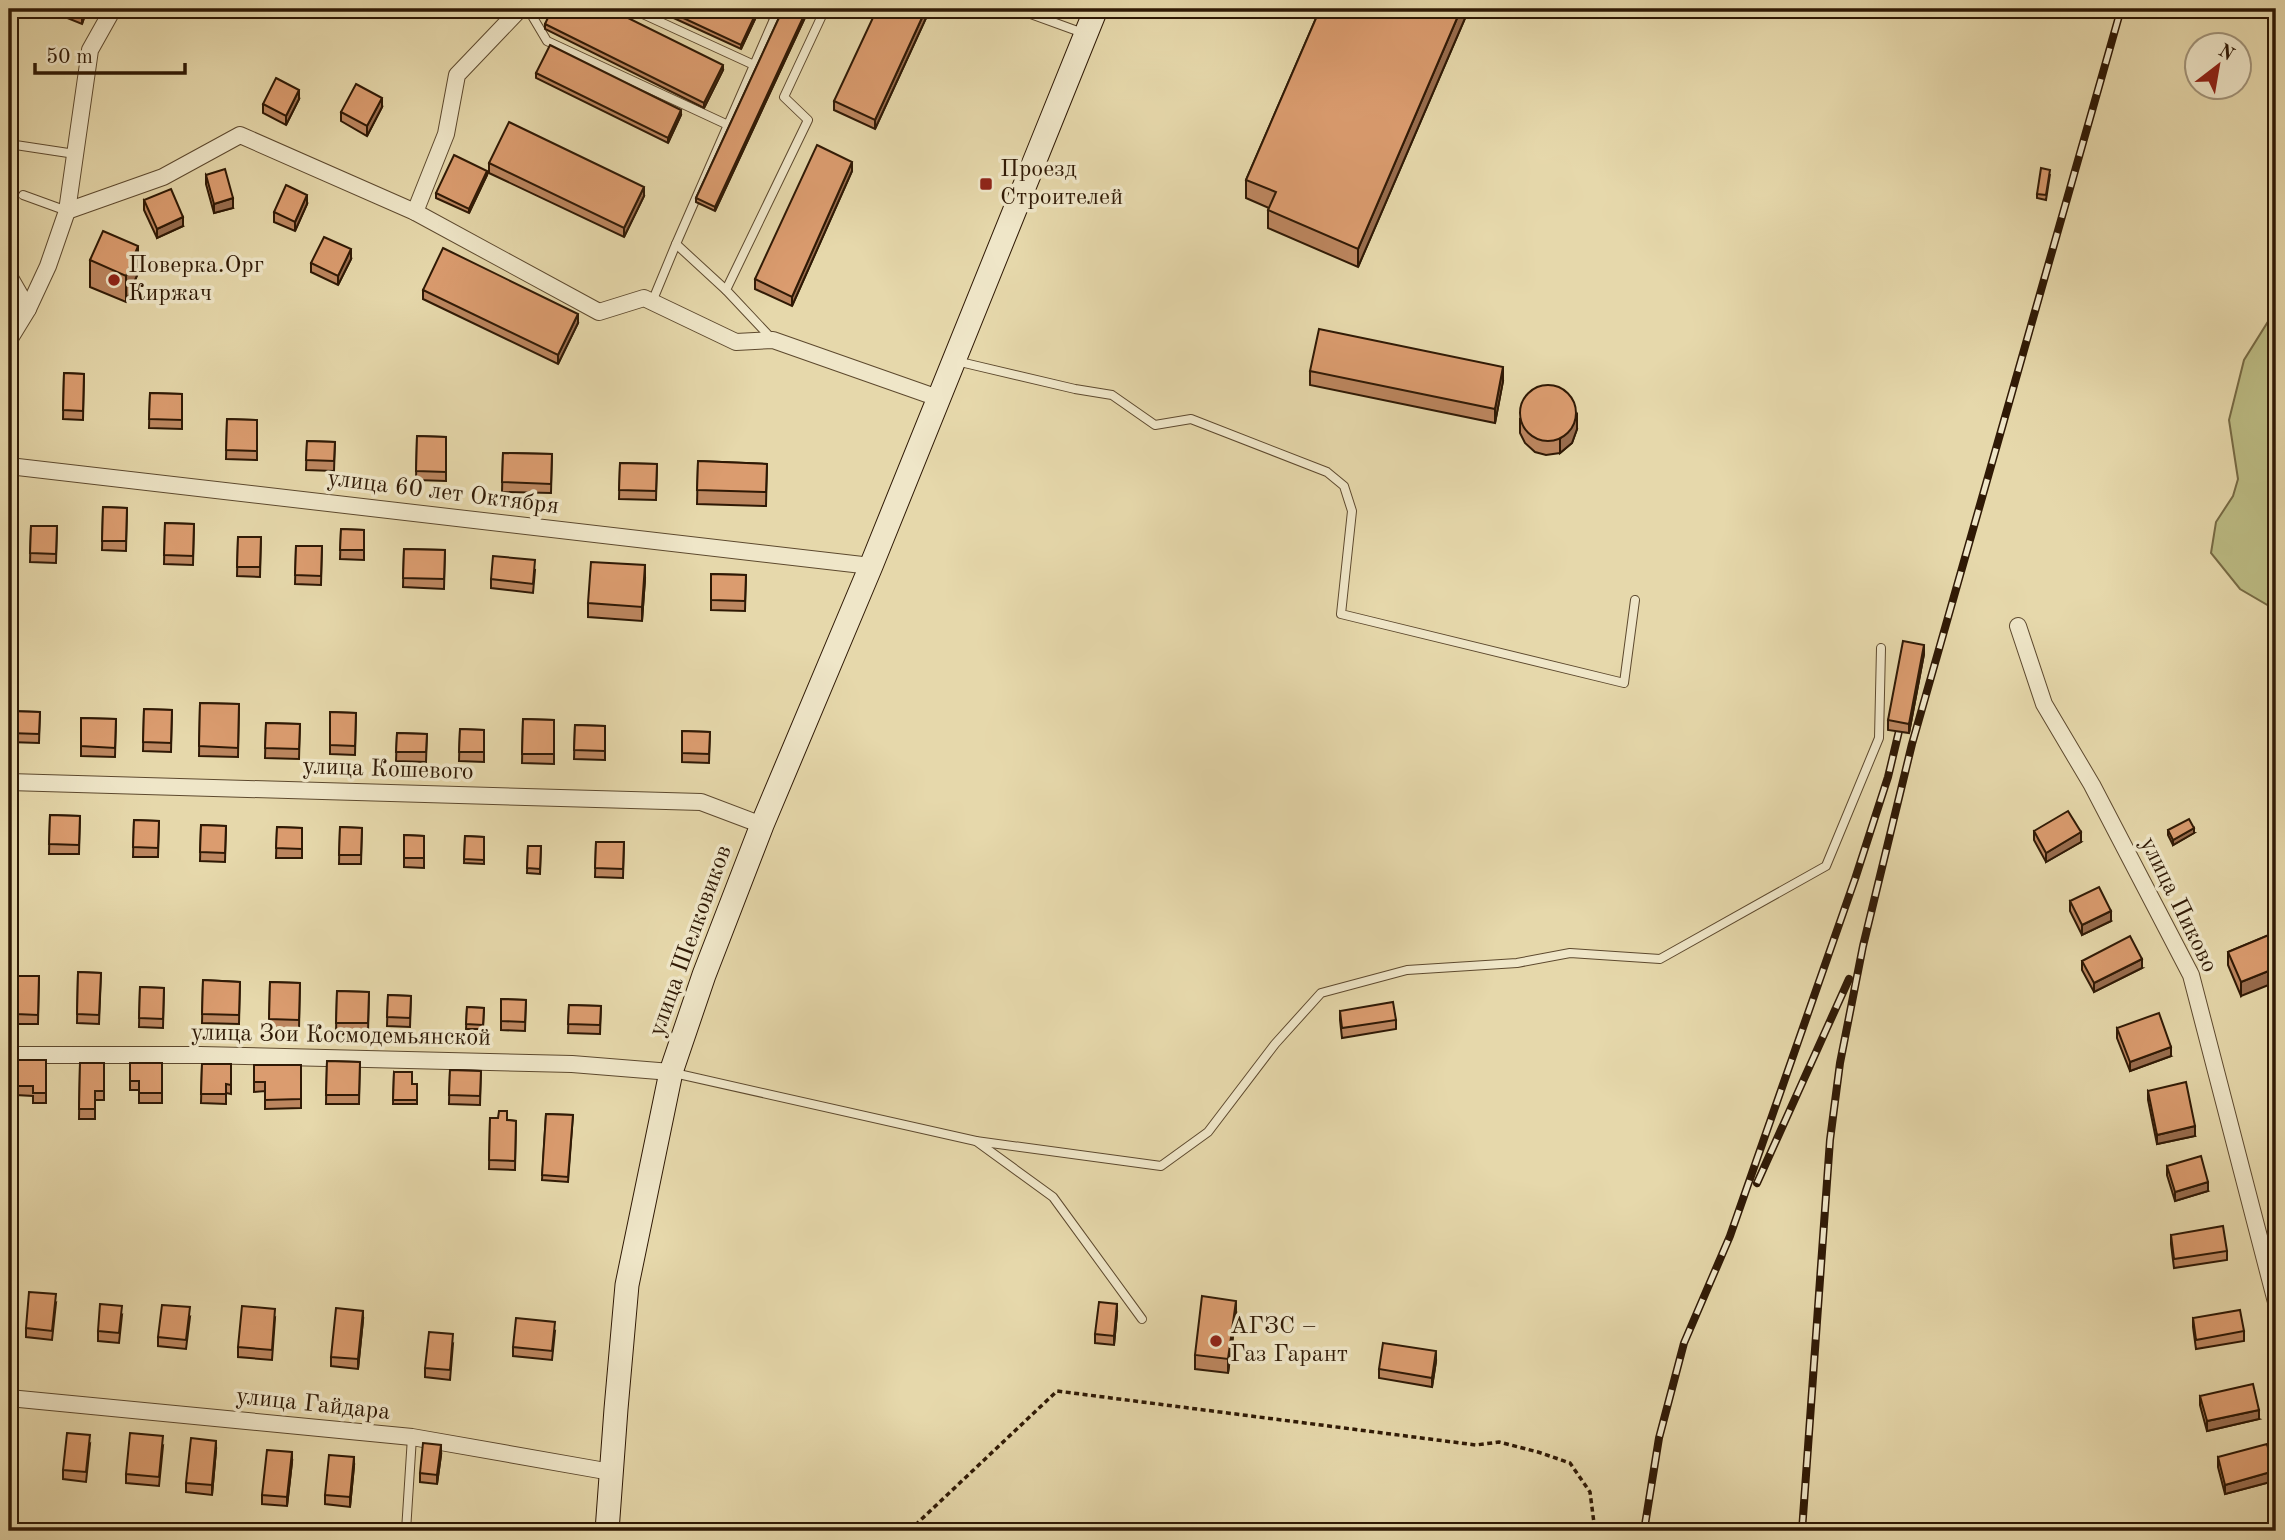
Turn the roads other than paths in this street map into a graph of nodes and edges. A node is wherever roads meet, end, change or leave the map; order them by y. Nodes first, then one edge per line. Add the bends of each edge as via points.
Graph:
1 (113, 9) edge
2 (520, 9) edge
3 (528, 9) edge
4 (632, 9) edge
5 (758, 9) edge
6 (825, 9) edge
7 (1017, 9) edge
8 (1096, 9) edge
9 (1086, 34) junction
10 (754, 65) junction
11 (728, 125) junction
12 (9, 144) edge
13 (75, 154) junction
14 (23, 194) dead end
15 (67, 211) junction
16 (415, 212) junction
17 (676, 244) junction
18 (9, 276) edge
19 (726, 290) junction
20 (652, 302) junction
21 (27, 309) junction
22 (9, 340) edge
23 (773, 340) junction
24 (953, 360) junction
25 (938, 398) junction
26 (9, 466) edge
27 (871, 566) junction
28 (1635, 600) dead end
29 (2018, 626) dead end
30 (1881, 648) dead end
31 (9, 782) edge
32 (762, 825) junction
33 (9, 1055) edge
34 (671, 1072) junction
35 (976, 1141) junction
36 (2276, 1302) edge
37 (1142, 1319) dead end
38 (9, 1398) edge
39 (412, 1437) junction
40 (611, 1472) junction
41 (406, 1531) edge
42 (607, 1531) edge

1 - 13 street via 90,50
2 - 16 street via 457,75 446,135
3 - 11 lane via 547,41
4 - 10 lane
5 - 10 lane via 775,17
6 - 19 lane via 784,97 808,120
7 - 9 lane
8 - 9 street, улица Шелковиков
9 - 24 street, улица Шелковиков
10 - 11 lane
11 - 17 lane
12 - 13 lane
13 - 15 street
14 - 15 lane
15 - 16 street via 163,177 240,135
15 - 21 street
16 - 20 street via 599,312 644,299
17 - 19 lane
17 - 20 lane
18 - 21 street
19 - 23 lane
20 - 23 street via 736,342
21 - 22 street
23 - 25 street
24 - 25 street, улица Шелковиков
24 - 28 lane via 1112,394 1155,425 1191,419 1327,472 1344,486 1352,511 1341,614 1624,683
25 - 27 street, улица Шелковиков
26 - 27 street, улица 60 лет Октября
27 - 32 street, улица Шелковиков
29 - 36 street, улица Пиково via 2044,704 2192,975
30 - 35 lane via 1880,738 1826,866 1660,959 1570,953 1517,963 1407,970 1321,993 1275,1044 1208,1132 1161,1166
31 - 32 street, улица Кошевого via 701,802
32 - 34 street, улица Шелковиков
33 - 34 street, улица Зои Космодемьянской via 572,1064
34 - 35 lane
34 - 40 street, улица Шелковиков via 627,1285
35 - 37 lane via 1053,1197
38 - 39 street, улица Гайдара
39 - 40 street, улица Гайдара
39 - 41 lane
40 - 42 street, улица Шелковиков

